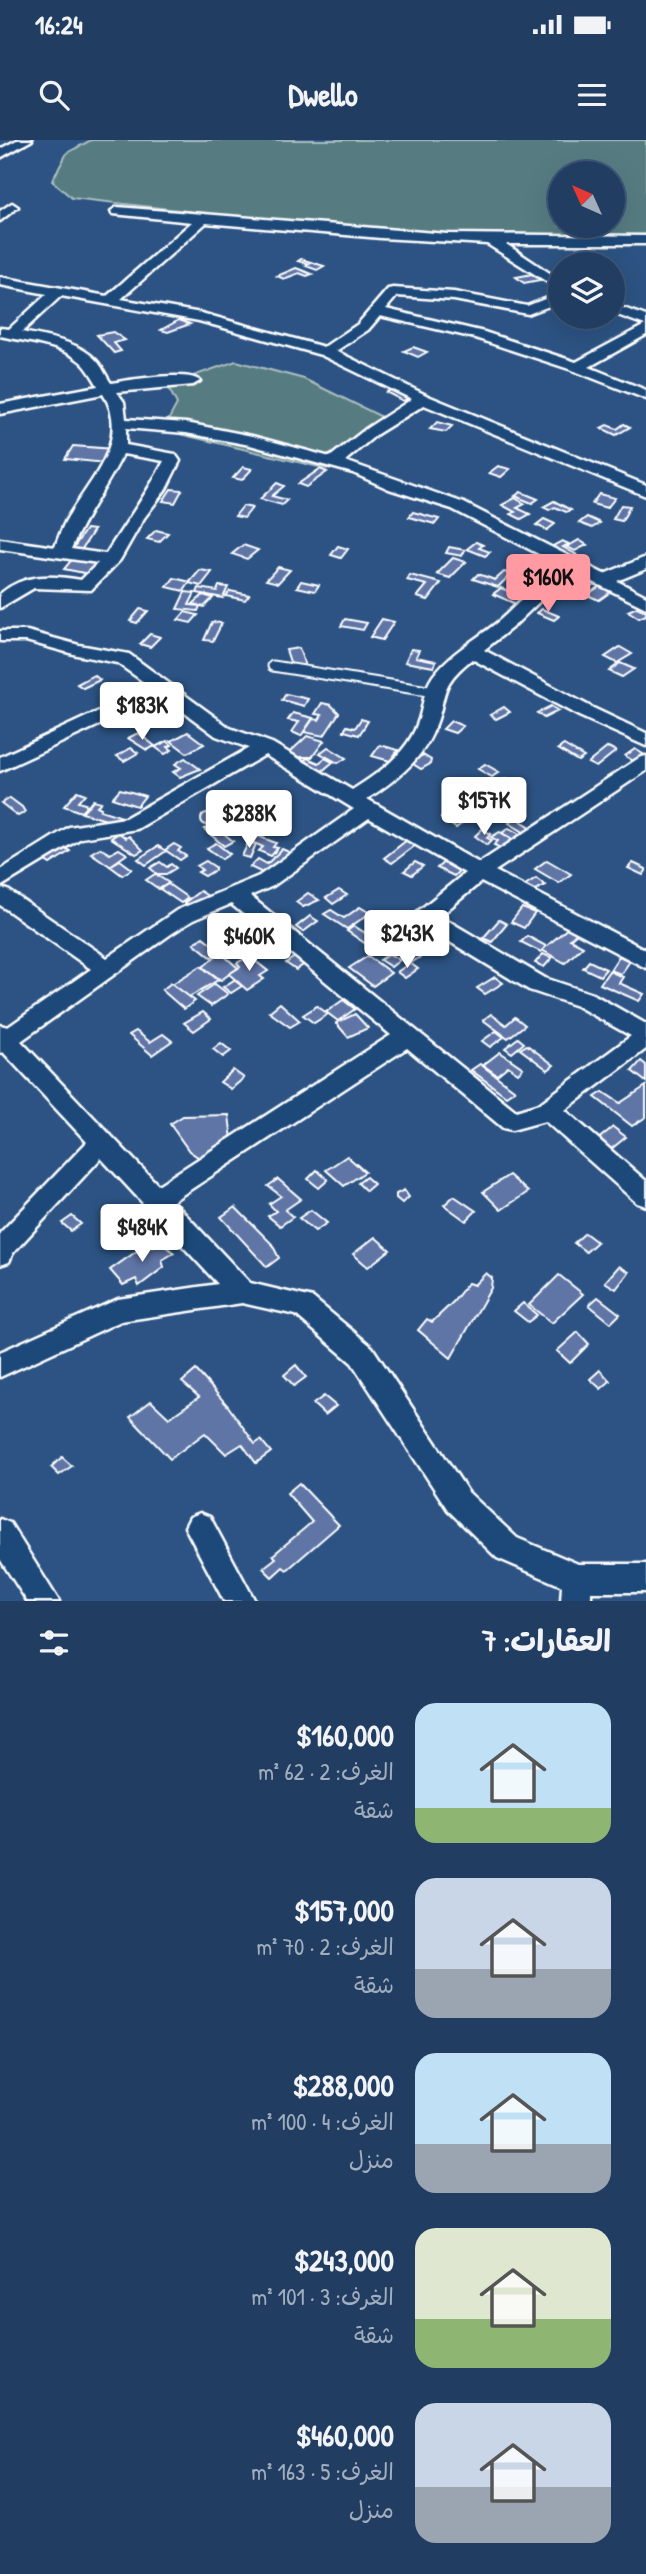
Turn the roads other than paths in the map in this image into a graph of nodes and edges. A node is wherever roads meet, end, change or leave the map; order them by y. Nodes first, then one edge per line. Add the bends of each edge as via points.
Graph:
1 (26, 140) edge
2 (1, 153) edge
3 (12, 207) dead end
4 (117, 211) dead end
5 (0, 217) edge
6 (202, 219) junction
7 (473, 228) dead end
8 (489, 240) junction
9 (646, 240) edge
10 (548, 278) edge
11 (0, 281) edge
12 (58, 291) junction
13 (110, 301) junction
14 (548, 302) edge
15 (625, 310) edge
16 (376, 311) junction
17 (646, 311) edge
18 (625, 312) edge
19 (646, 321) edge
20 (646, 329) edge
21 (6, 332) edge
22 (326, 352) junction
23 (577, 367) junction
24 (193, 382) dead end
25 (106, 388) junction
26 (646, 395) edge
27 (423, 399) junction
28 (0, 409) edge
29 (119, 424) junction
30 (118, 448) junction
31 (333, 463) junction
32 (646, 491) edge
33 (0, 544) edge
34 (60, 554) junction
35 (111, 560) junction
36 (646, 562) edge
37 (569, 564) junction
38 (603, 582) junction
39 (0, 603) edge
40 (646, 603) edge
41 (0, 636) edge
42 (470, 650) junction
43 (274, 666) dead end
44 (164, 688) junction
45 (434, 692) junction
46 (646, 740) edge
47 (265, 747) junction
48 (646, 761) edge
49 (0, 765) edge
50 (361, 803) junction
51 (481, 871) junction
52 (0, 880) edge
53 (233, 894) junction
54 (0, 895) edge
55 (646, 960) edge
56 (107, 969) junction
57 (408, 1036) junction
58 (646, 1036) edge
59 (3, 1039) edge
60 (549, 1111) junction
61 (102, 1141) junction
62 (646, 1196) edge
63 (156, 1199) junction
64 (0, 1254) edge
65 (242, 1292) junction
66 (0, 1365) edge
67 (200, 1527) dead end
68 (0, 1533) edge
69 (646, 1578) edge
70 (577, 1589) edge
71 (44, 1601) edge
72 (240, 1601) edge

1 - 2 street
3 - 5 street
4 - 6 street
6 - 8 street via 357,235
6 - 13 street
7 - 8 street
8 - 9 street
8 - 10 street
11 - 12 street
12 - 13 street
12 - 21 street
13 - 22 street via 201,317
14 - 16 street via 528,310 397,291
15 - 17 street
16 - 22 street via 363,327
16 - 23 street via 479,335
18 - 19 street
20 - 23 street
21 - 25 street via 50,341 78,354 90,362
22 - 27 street
23 - 26 street
24 - 25 street
25 - 28 street
25 - 29 street via 116,402
27 - 31 street
27 - 32 street
29 - 30 street
29 - 31 street via 186,428
30 - 34 street via 74,521
30 - 35 street via 172,461 159,489
31 - 37 street via 446,501
33 - 34 street
34 - 35 street
35 - 39 street via 85,586 40,579 12,590
36 - 38 street
37 - 38 street
37 - 42 street
38 - 40 street
41 - 44 street via 27,636 123,657
42 - 45 street via 442,677
42 - 46 street
43 - 45 lane
44 - 47 street via 223,732
44 - 49 street
45 - 50 street via 428,723 416,744
47 - 50 street
47 - 52 street via 130,824 76,832
48 - 51 street
50 - 51 street via 425,844
50 - 53 street via 266,881
51 - 55 street
51 - 58 street via 426,919 537,984 595,1004
53 - 56 street via 185,915
53 - 57 street
54 - 56 street
56 - 59 street
57 - 60 street via 513,1121
57 - 63 street
58 - 60 street
59 - 61 street
60 - 62 street
61 - 63 street
61 - 64 street
63 - 65 street
65 - 66 street via 118,1310
65 - 70 street via 304,1307 362,1355 458,1501 507,1548
67 - 72 street
68 - 71 street
69 - 70 street

